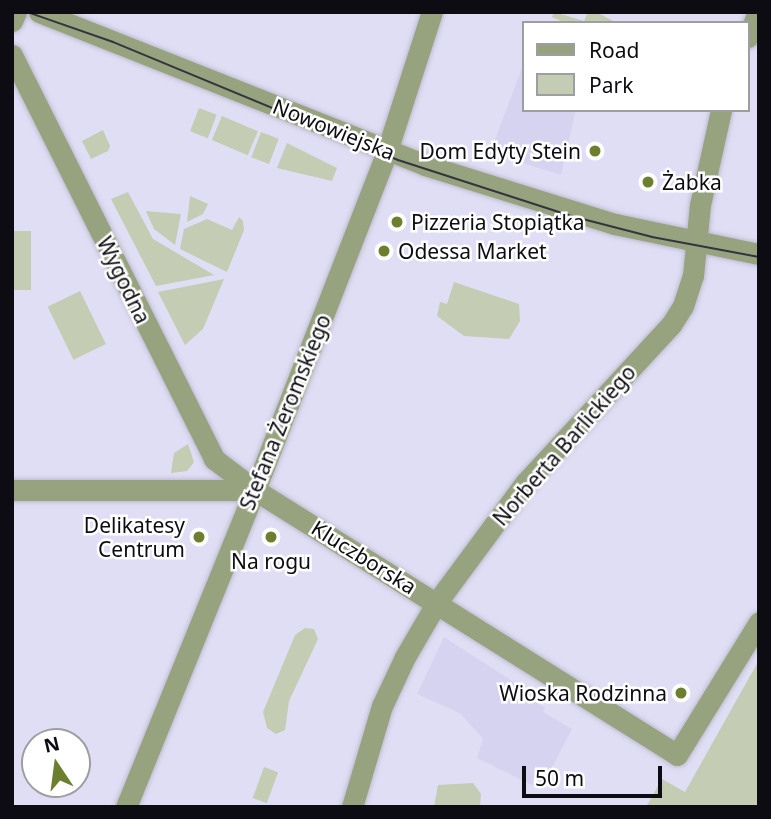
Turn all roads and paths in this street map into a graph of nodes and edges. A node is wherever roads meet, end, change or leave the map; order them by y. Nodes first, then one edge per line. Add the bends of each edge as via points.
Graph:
1 (16, 12) edge
2 (39, 12) edge
3 (432, 12) edge
4 (758, 12) edge
5 (12, 21) edge
6 (750, 32) edge
7 (12, 55) edge
8 (721, 112) edge
9 (387, 151) junction
10 (696, 242) junction
11 (759, 254) edge
12 (12, 490) edge
13 (255, 490) junction
14 (437, 602) junction
15 (759, 622) edge
16 (126, 807) edge
17 (352, 807) edge

1 - 5 street
2 - 9 street, Nowowiejska
3 - 9 street, Stefana Żeromskiego
4 - 6 street
7 - 13 street, Wygodna via 214,459
8 - 10 street, Norberta Barlickiego
9 - 10 street, Nowowiejska via 568,211
9 - 13 street, Stefana Żeromskiego
10 - 11 street, Nowowiejska
10 - 14 street, Norberta Barlickiego via 689,290 671,325 525,483
12 - 13 street
13 - 14 street, Kluczborska
13 - 16 street, Stefana Żeromskiego
14 - 15 street, Kluczborska via 677,755
14 - 17 street, Norberta Barlickiego via 382,706

